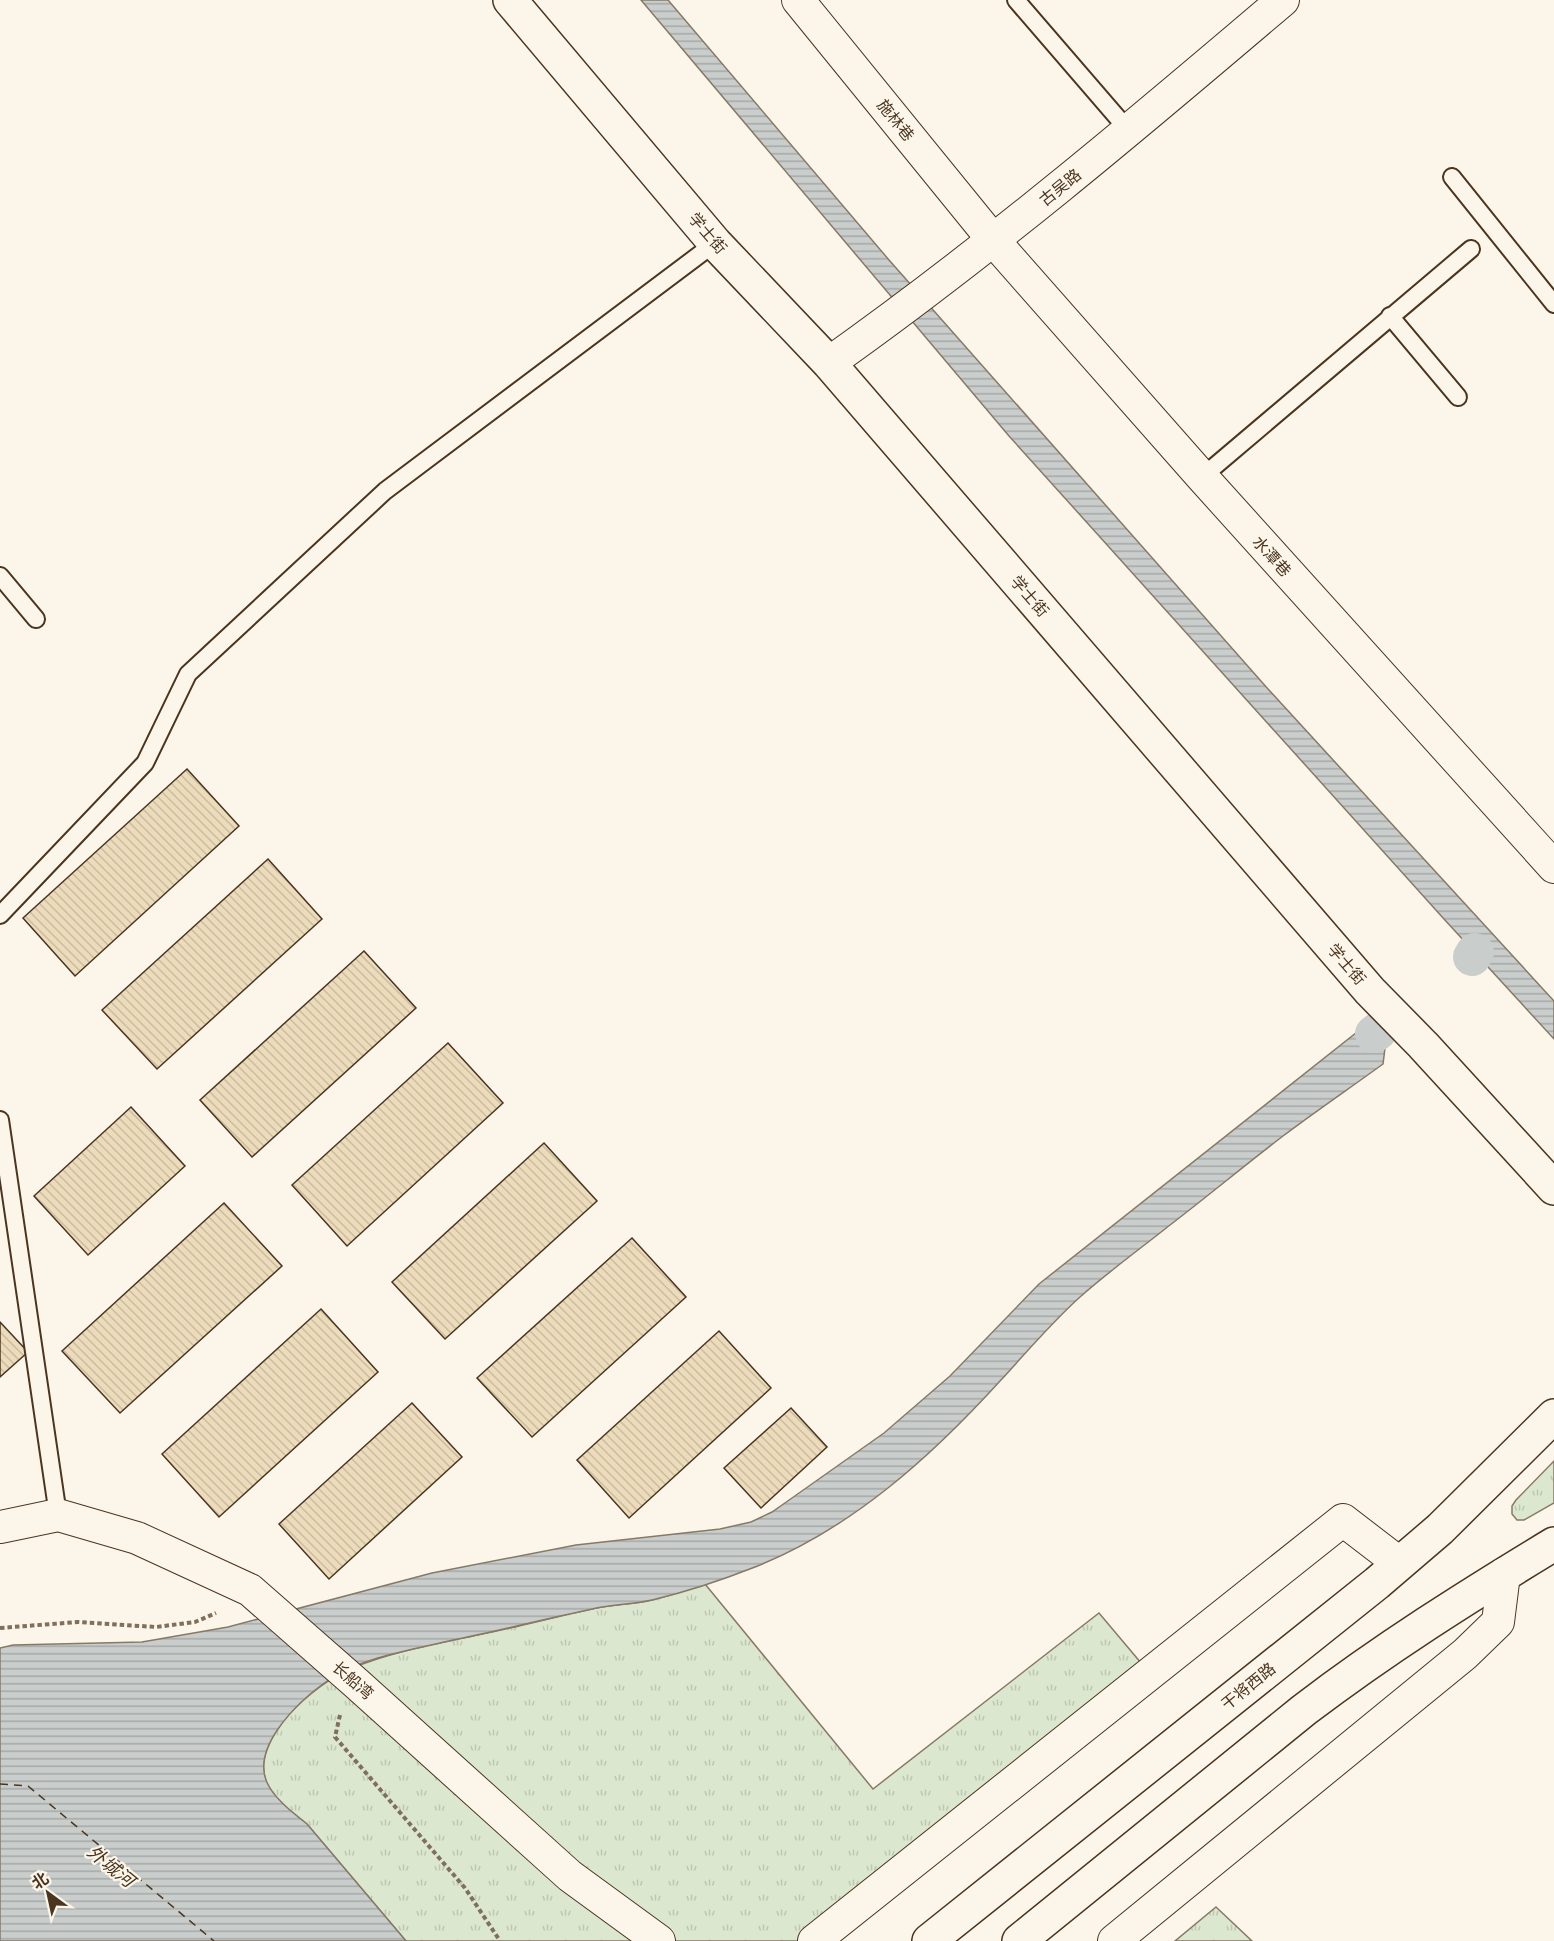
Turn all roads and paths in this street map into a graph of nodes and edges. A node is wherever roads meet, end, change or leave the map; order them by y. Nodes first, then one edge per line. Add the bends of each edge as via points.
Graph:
1 (510, 0) edge
2 (798, 0) edge
3 (1016, 0) edge
4 (1283, 0) edge
5 (1129, 131) junction
6 (1452, 177) dead end
7 (994, 241) junction
8 (715, 243) junction
9 (1471, 249) dead end
10 (1554, 304) edge
11 (1390, 316) junction
12 (829, 363) junction
13 (1458, 397) dead end
14 (1202, 477) junction
15 (0, 576) edge
16 (36, 619) dead end
17 (1554, 867) edge
18 (0, 915) edge
19 (0, 1120) edge
20 (1554, 1188) edge
21 (1554, 1416) edge
22 (58, 1515) junction
23 (0, 1527) edge
24 (1554, 1544) edge
25 (1399, 1563) junction
26 (1504, 1574) junction
27 (221, 1611) dead end
28 (0, 1628) edge
29 (340, 1714) dead end
30 (500, 1941) edge
31 (659, 1941) edge
32 (814, 1941) edge
33 (929, 1941) edge
34 (1018, 1941) edge
35 (1114, 1941) edge

1 - 8 street, 学士街
2 - 7 street, 施林巷
3 - 5 lane
4 - 5 street, 古吴路
5 - 7 street, 古吴路
6 - 10 lane
7 - 12 street, 古吴路
7 - 14 street, 水潭巷
8 - 12 street, 学士街
8 - 18 lane via 385,491 188,674 146,763
9 - 11 lane
11 - 13 lane
11 - 14 lane
12 - 20 street, 学士街 via 1370,991
14 - 17 street, 水潭巷
15 - 16 lane
19 - 22 lane
21 - 25 street, 干将西路
22 - 23 street, 长船湾
22 - 31 street, 长船湾 via 137,1538 250,1590 570,1875
24 - 26 street
25 - 32 street via 1342,1520
25 - 33 street, 干将西路
26 - 34 street via 1386,1649 1320,1698
26 - 35 street via 1498,1622 1465,1654
27 - 28 path via 195,1622 156,1627 78,1622
29 - 30 path via 335,1737 465,1888

